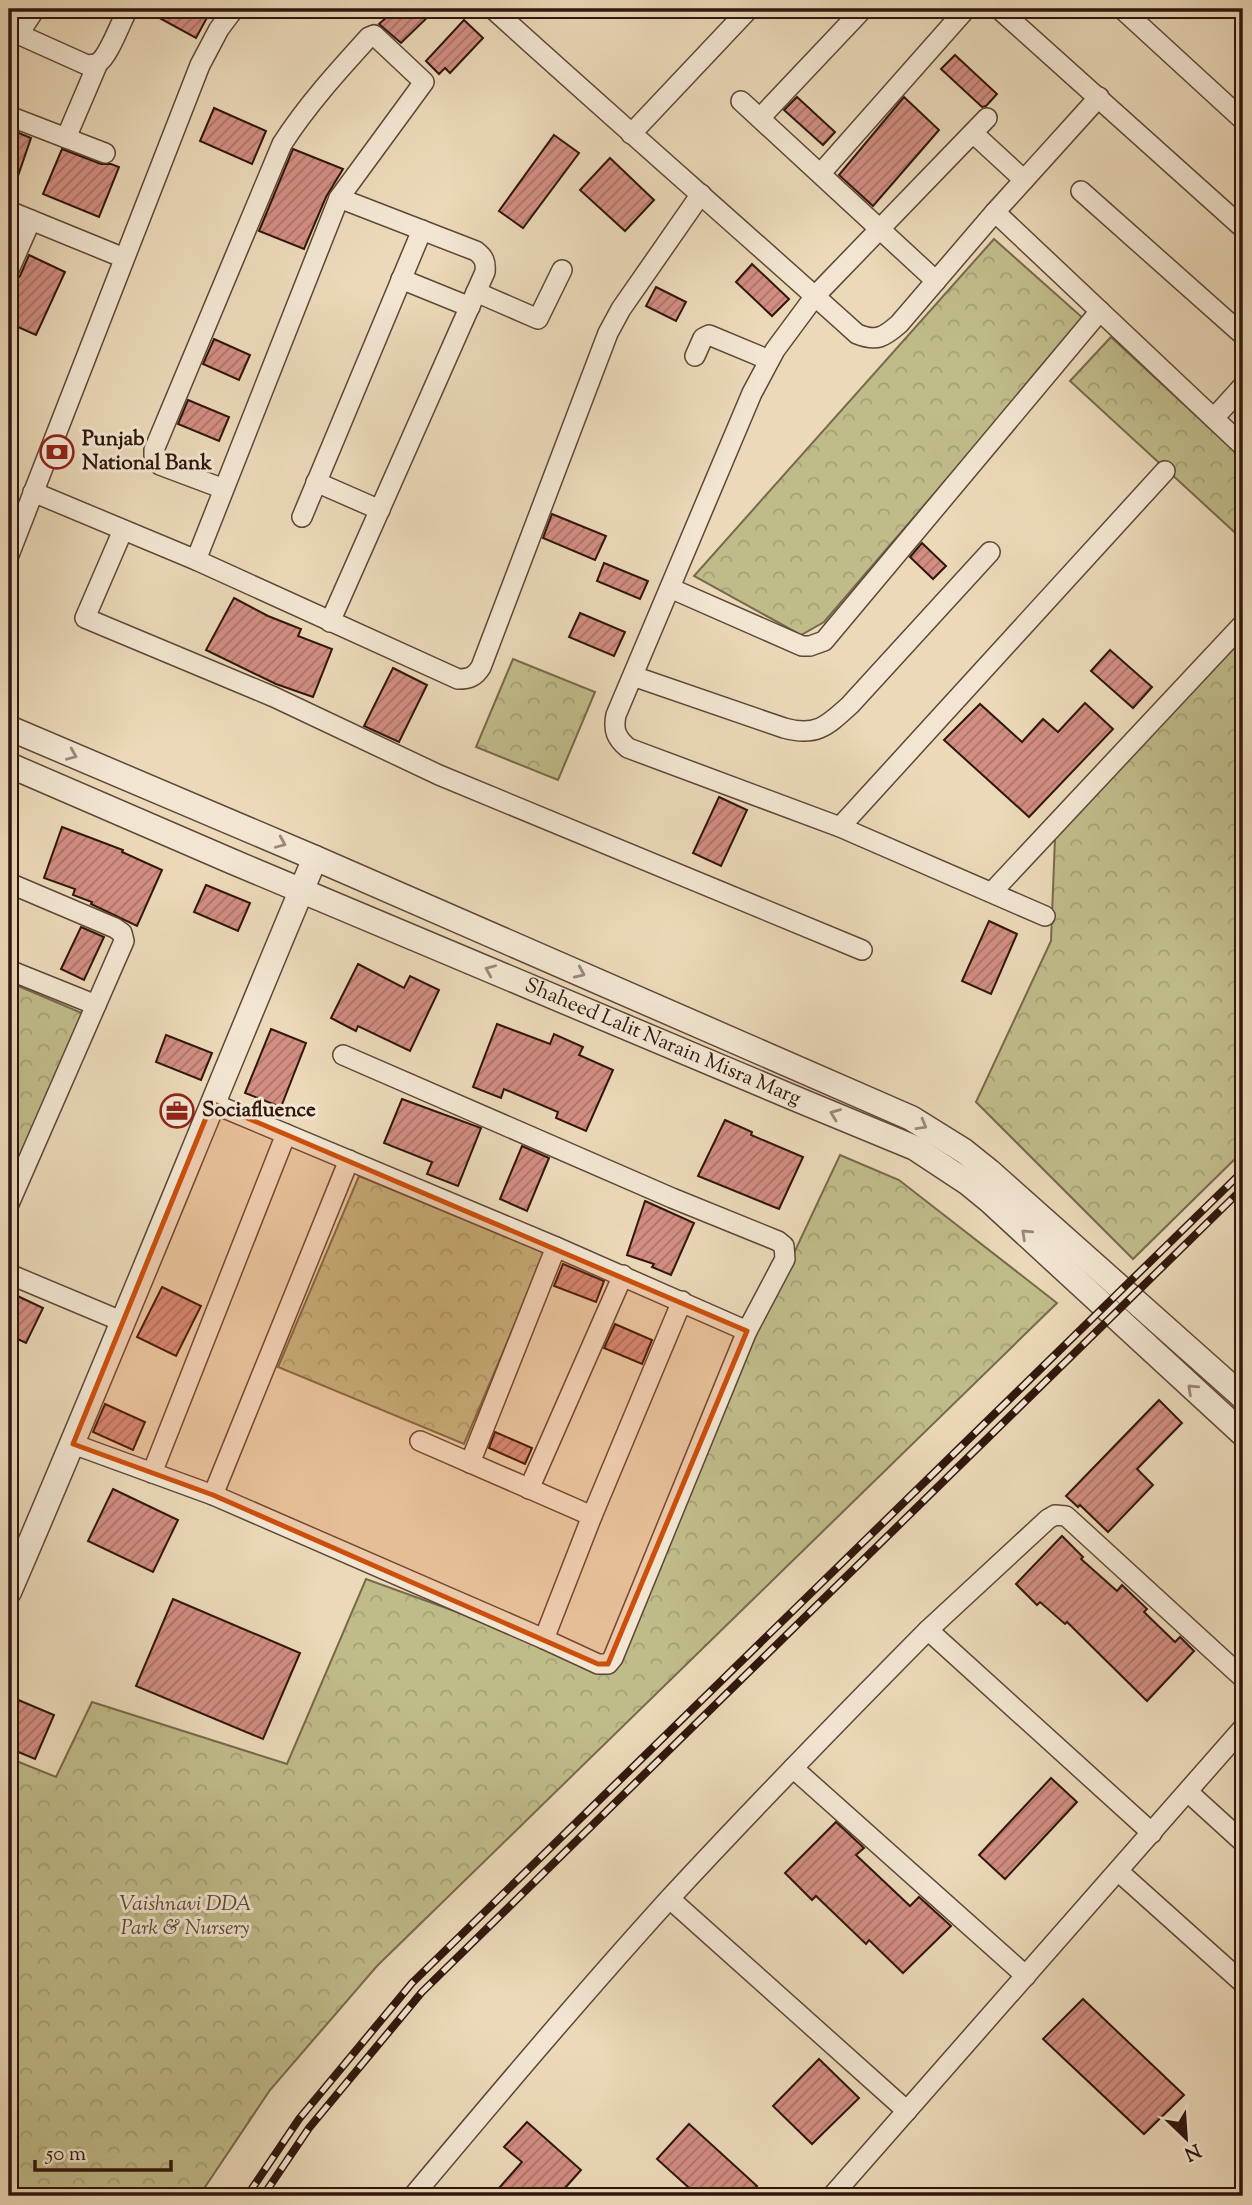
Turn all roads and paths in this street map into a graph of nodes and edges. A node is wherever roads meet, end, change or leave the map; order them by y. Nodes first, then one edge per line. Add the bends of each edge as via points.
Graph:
1 (35, 9) edge
2 (128, 9) edge
3 (234, 9) edge
4 (493, 9) edge
5 (749, 9) edge
6 (863, 9) edge
7 (966, 9) edge
8 (999, 9) edge
9 (1122, 9) edge
10 (14, 33) edge
11 (98, 63) junction
12 (1099, 97) junction
13 (741, 101) dead end
14 (9, 116) edge
15 (760, 118) junction
16 (987, 118) dead end
17 (1243, 120) edge
18 (973, 133) junction
19 (631, 134) junction
20 (66, 138) junction
21 (104, 153) dead end
22 (821, 173) junction
23 (1024, 180) junction
24 (1081, 191) dead end
25 (701, 194) junction
26 (339, 198) junction
27 (9, 211) edge
28 (995, 212) junction
29 (31, 220) junction
30 (1243, 228) edge
31 (422, 230) junction
32 (879, 230) junction
33 (124, 258) junction
34 (9, 270) edge
35 (562, 271) dead end
36 (401, 279) junction
37 (936, 281) junction
38 (815, 296) junction
39 (473, 300) junction
40 (1100, 311) junction
41 (1243, 335) edge
42 (695, 356) dead end
43 (769, 360) junction
44 (1243, 386) edge
45 (1214, 418) junction
46 (1243, 446) edge
47 (1166, 471) dead end
48 (316, 482) junction
49 (224, 489) junction
50 (33, 492) junction
51 (380, 510) junction
52 (16, 513) edge
53 (302, 517) dead end
54 (123, 530) junction
55 (990, 552) dead end
56 (9, 555) edge
57 (196, 560) junction
58 (670, 588) junction
59 (330, 622) junction
60 (1243, 624) edge
61 (633, 676) junction
62 (9, 728) edge
63 (9, 765) edge
64 (840, 827) junction
65 (315, 858) junction
66 (9, 883) edge
67 (301, 891) junction
68 (992, 892) junction
69 (1045, 916) dead end
70 (862, 950) dead end
71 (9, 970) edge
72 (96, 1005) junction
73 (344, 1055) dead end
74 (212, 1103) junction
75 (286, 1134) junction
76 (349, 1160) junction
77 (9, 1204) edge
78 (556, 1247) junction
79 (9, 1274) edge
80 (623, 1275) junction
81 (682, 1301) junction
82 (121, 1321) junction
83 (747, 1331) junction
84 (1243, 1397) edge
85 (1243, 1434) edge
86 (420, 1440) dead end
87 (73, 1444) junction
88 (470, 1463) junction
89 (152, 1473) junction
90 (529, 1489) junction
91 (213, 1495) junction
92 (592, 1516) junction
93 (9, 1592) edge
94 (928, 1630) junction
95 (544, 1639) junction
96 (1243, 1678) edge
97 (1243, 1728) edge
98 (793, 1768) junction
99 (1188, 1792) junction
100 (1152, 1833) junction
101 (1243, 1842) edge
102 (1118, 1871) junction
103 (670, 1899) junction
104 (1026, 1976) junction
105 (1243, 1983) edge
106 (907, 2111) junction
107 (413, 2196) edge
108 (832, 2196) edge

1 - 10 street
2 - 11 street
3 - 33 street via 200,65
4 - 19 street
5 - 19 street
6 - 15 street
7 - 22 street
8 - 12 street
9 - 17 street
10 - 11 street via 87,65
11 - 20 street
12 - 23 street
12 - 30 street
13 - 15 street
14 - 20 street
15 - 22 street
16 - 18 street
18 - 23 street
18 - 32 street
19 - 25 street
20 - 21 street
22 - 32 street
23 - 28 street
24 - 41 street
25 - 38 street
25 - 59 street via 608,333 476,675 458,679
26 - 31 street
26 - 49 street
26 - 49 street via 424,82 374,35 348,60 282,144 153,450 160,465
27 - 29 street
28 - 37 street
28 - 40 street
29 - 33 street
29 - 34 street
31 - 36 street
31 - 39 street via 483,256 485,272
32 - 37 street
32 - 38 street
33 - 50 street
35 - 39 street via 538,319
36 - 39 street
36 - 48 street
37 - 38 street via 899,324 869,339 857,334
38 - 43 street
39 - 51 street
40 - 45 street
40 - 58 street via 819,644 802,646
42 - 43 street via 709,335
43 - 58 street
44 - 45 street
45 - 46 street
47 - 64 street
48 - 51 street
48 - 53 street
49 - 57 street
50 - 52 street
50 - 54 street
51 - 59 street
52 - 56 street
54 - 57 street
54 - 70 street via 85,618 274,697 439,775
55 - 61 street via 850,705 817,731 784,728
57 - 59 street
58 - 61 street
60 - 68 street
61 - 64 street via 614,725 628,748
62 -> 65 street, Shaheed Lalit Narain Misra Marg
63 - 67 street, Shaheed Lalit Narain Misra Marg
64 - 68 street
65 - 67 street
65 -> 84 street, Shaheed Lalit Narain Misra Marg via 911,1118 989,1171
66 - 72 street via 122,933 123,948
67 - 74 street
85 -> 67 street, Shaheed Lalit Narain Misra Marg via 990,1201 930,1155
68 - 69 street
71 - 72 street
72 - 77 street
73 - 83 street via 778,1241 784,1246 785,1259
74 - 75 street
74 - 82 street
75 - 76 street
75 - 89 street
76 - 78 street
76 - 91 street
78 - 80 street
78 - 88 street
79 - 82 street
80 - 81 street
80 - 90 street
81 - 83 street
81 - 92 street
82 - 87 street
83 - 95 street via 613,1658 608,1664 598,1664
86 - 88 street
87 - 89 street
87 - 93 street
88 - 90 street
89 - 91 street
90 - 92 street
91 - 95 street
92 - 95 street
94 - 96 street via 1048,1519 1066,1516
94 - 98 street
94 - 100 street
97 - 99 street
98 - 103 street
98 - 104 street
99 - 100 street
99 - 101 street
100 - 102 street
102 - 104 street
102 - 105 street
103 - 106 street
103 - 107 street
104 - 106 street
106 - 108 street

